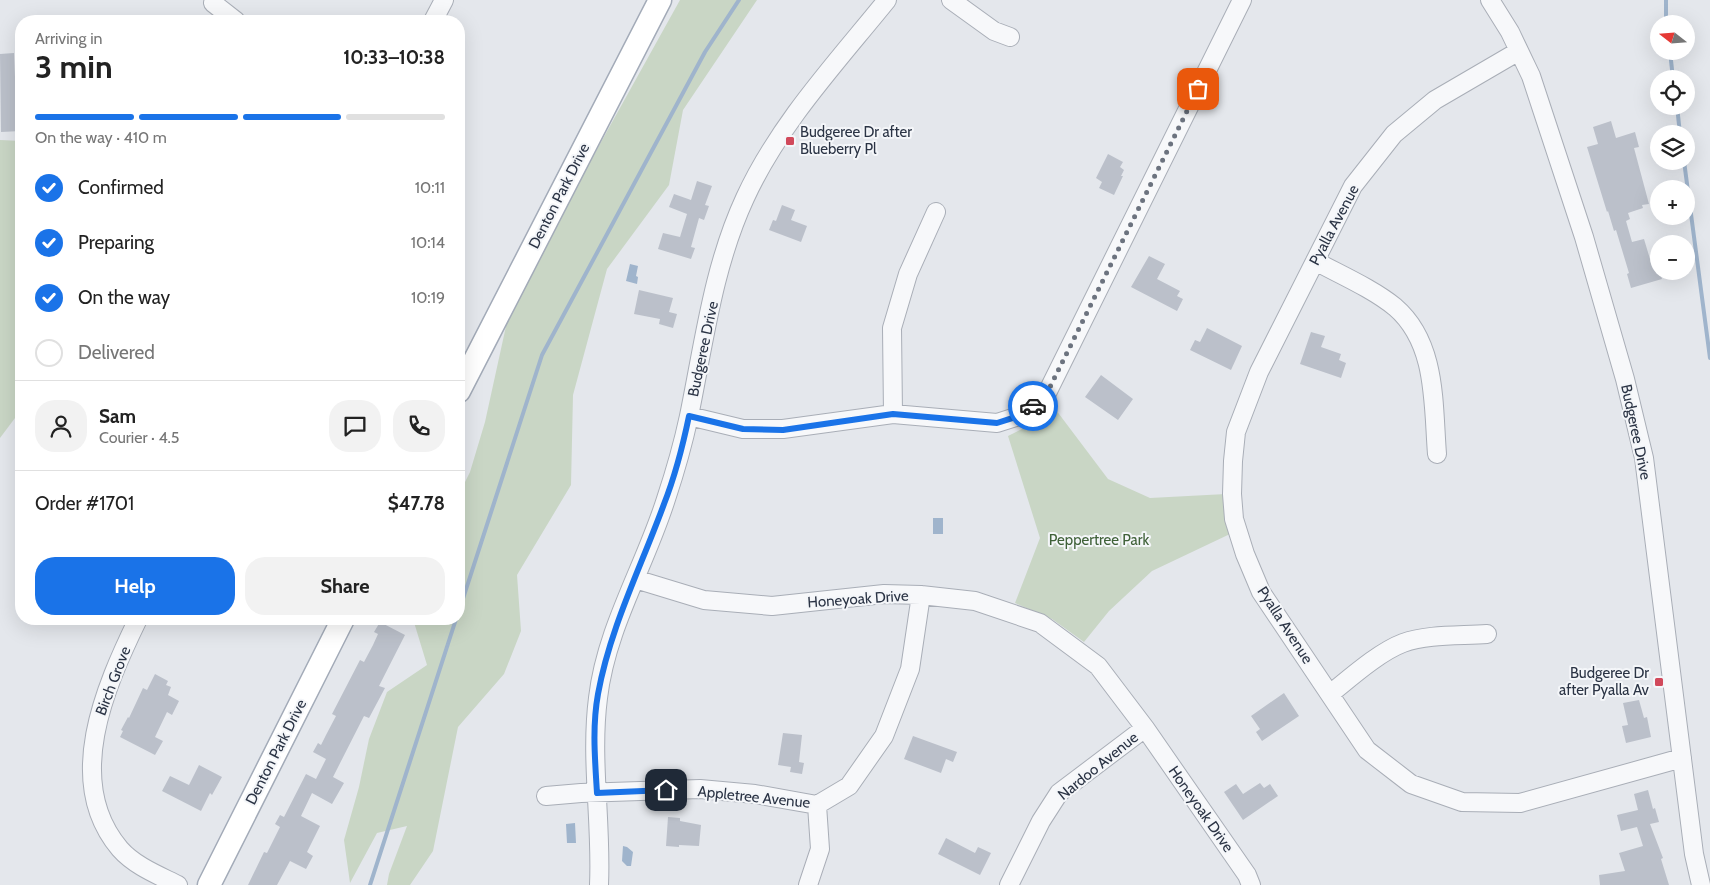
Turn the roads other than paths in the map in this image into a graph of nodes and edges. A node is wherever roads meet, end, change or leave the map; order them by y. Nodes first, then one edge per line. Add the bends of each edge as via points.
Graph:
1 (444, 0) edge
2 (660, 0) edge
3 (887, 0) edge
4 (951, 0) edge
5 (1242, 0) edge
6 (1490, 0) edge
7 (213, 3) dead end
8 (228, 15) edge
9 (436, 15) edge
10 (1010, 37) dead end
11 (1519, 51) junction
12 (936, 212) dead end
13 (1315, 261) junction
14 (465, 380) edge
15 (893, 414) junction
16 (689, 416) junction
17 (1439, 454) dead end
18 (635, 579) junction
19 (921, 594) junction
20 (135, 625) edge
21 (340, 625) edge
22 (1487, 634) dead end
23 (1330, 694) junction
24 (1145, 728) junction
25 (1682, 758) junction
26 (597, 793) junction
27 (546, 796) dead end
28 (816, 804) junction
29 (178, 885) edge
30 (209, 885) edge
31 (600, 885) edge
32 (808, 885) edge
33 (1010, 885) edge
34 (1251, 885) edge
35 (1701, 885) edge

1 - 9 street
2 - 14 main road, Denton Park Drive
3 - 16 street, Budgeree Drive via 783,130 744,200 721,263
4 - 10 street via 994,31
5 - 15 street via 1047,393 1025,414 997,423
6 - 11 street, Budgeree Drive
7 - 8 street
11 - 13 street, Pyalla Avenue via 1435,100 1394,134 1352,186
11 - 25 street, Budgeree Drive via 1531,76 1584,237 1644,458
12 - 15 street via 908,274 892,328
13 - 17 street via 1382,298 1396,308 1411,326 1424,349 1431,375
13 - 23 street, Pyalla Avenue via 1259,372 1236,432 1232,494 1237,528 1261,592
15 - 16 street via 783,430 743,429
16 - 18 street, Budgeree Drive via 665,502
18 - 19 street, Honeyoak Drive via 704,600 772,606 884,594
18 - 26 street, Budgeree Drive via 605,660 598,695 595,726
19 - 24 street, Honeyoak Drive via 975,601 1040,623 1098,666
19 - 28 street, Appletree Avenue via 910,669 884,736 849,786
20 - 29 street, Birch Grove via 106,690 96,725 92,760 94,797 104,826 121,850 146,869
21 - 30 main road, Denton Park Drive
22 - 23 street via 1423,638 1402,643
23 - 25 street, Pyalla Avenue via 1367,750 1410,784 1462,802 1520,803
24 - 33 street, Nardoo Avenue via 1059,793
24 - 34 street, Honeyoak Drive
25 - 35 street, Budgeree Drive
26 - 27 street
26 - 28 street, Appletree Avenue via 700,789
26 - 31 street, Budgeree Drive
28 - 32 street via 820,849

